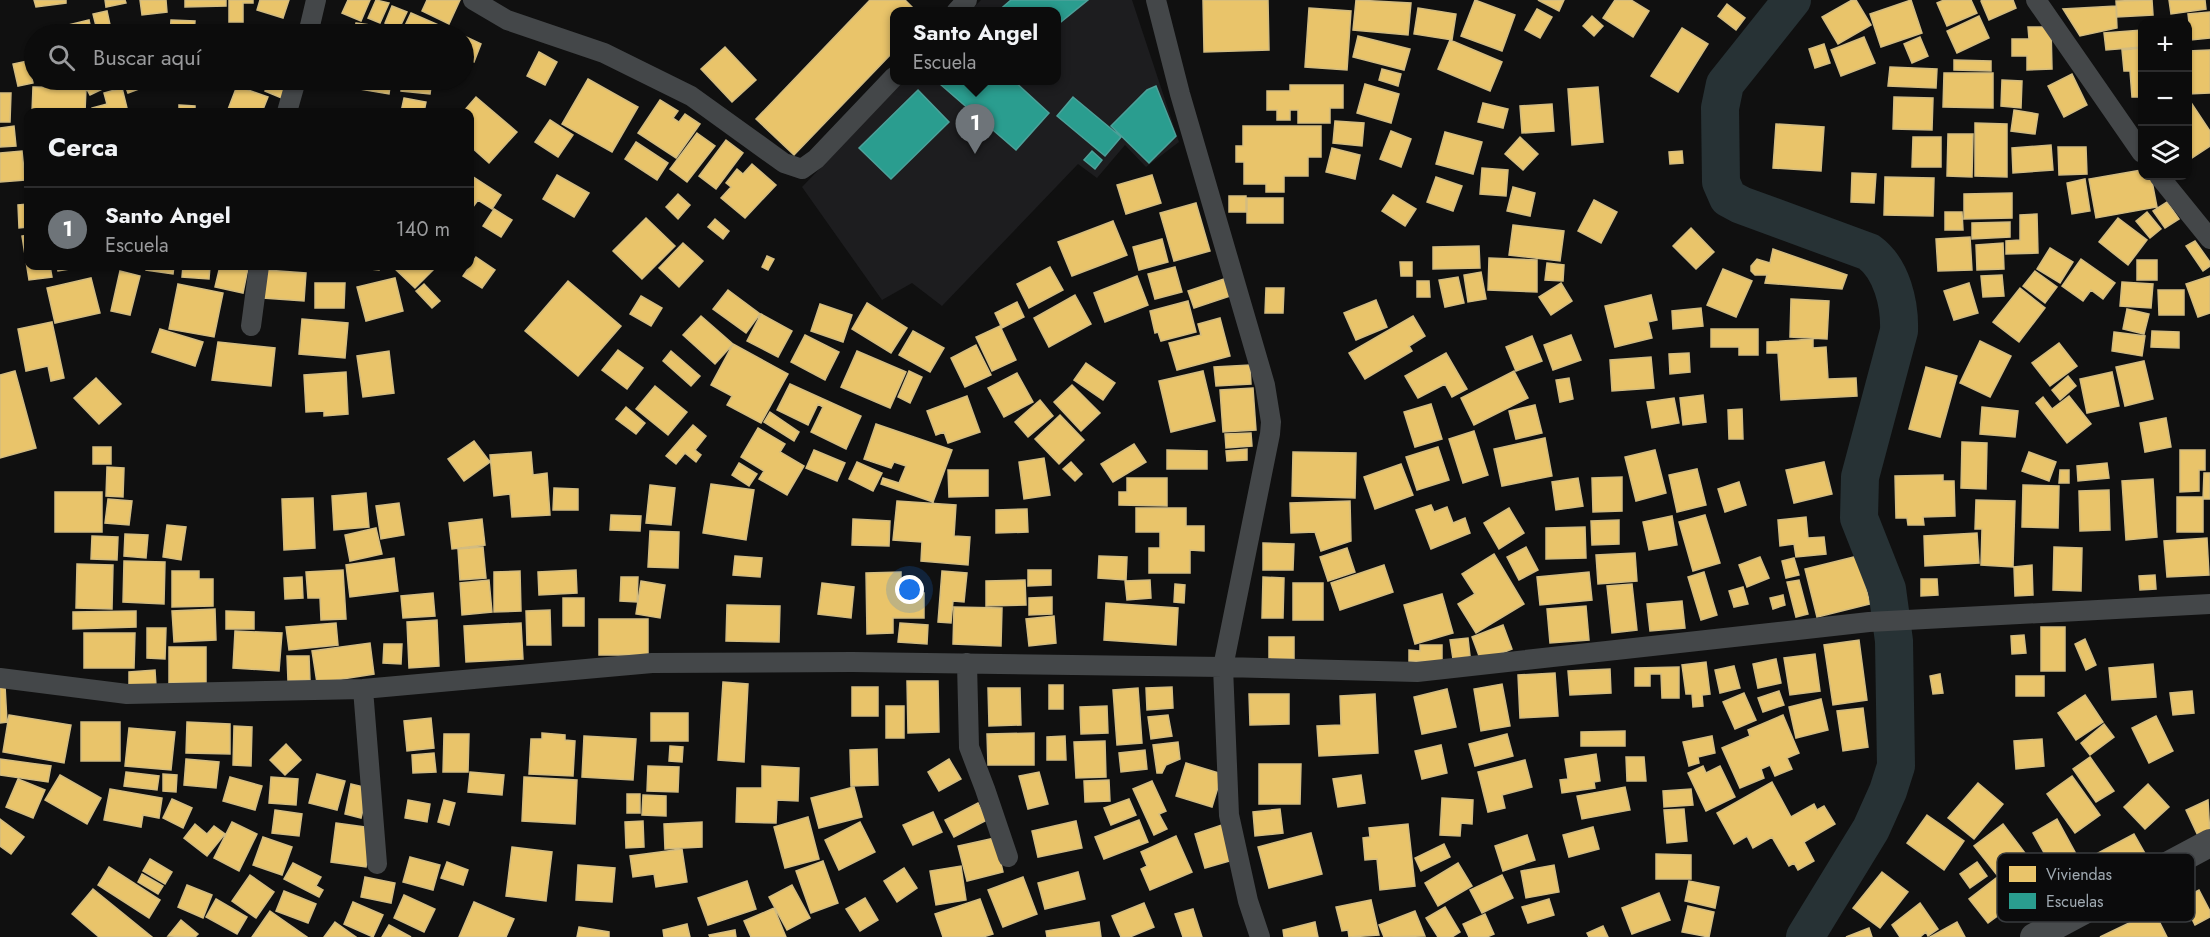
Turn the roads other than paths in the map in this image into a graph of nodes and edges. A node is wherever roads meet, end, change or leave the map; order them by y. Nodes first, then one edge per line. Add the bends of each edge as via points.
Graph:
1 (316, 0) edge
2 (473, 0) edge
3 (1156, 0) edge
4 (2036, 0) edge
5 (310, 24) edge
6 (890, 81) edge
7 (293, 90) edge
8 (288, 108) edge
9 (2138, 147) edge
10 (2162, 180) edge
11 (2210, 239) edge
12 (259, 270) edge
13 (251, 326) dead end
14 (2210, 604) edge
15 (966, 663) junction
16 (1223, 667) junction
17 (0, 678) edge
18 (363, 689) junction
19 (2210, 843) edge
20 (2191, 853) edge
21 (1008, 857) dead end
22 (377, 864) dead end
23 (2062, 922) edge
24 (1260, 937) edge
25 (2034, 937) edge

1 - 5 street
2 - 6 street via 507,20 604,53 691,96 784,163 802,169
3 - 16 street via 1265,385 1271,422
4 - 9 street
7 - 8 street
10 - 11 street
12 - 13 street
14 - 16 street via 1869,621 1417,672
15 - 16 street
15 - 18 street via 652,663
15 - 21 street via 969,747
16 - 24 street via 1229,815
17 - 18 street via 127,694
18 - 22 street
19 - 20 main road
23 - 25 main road

